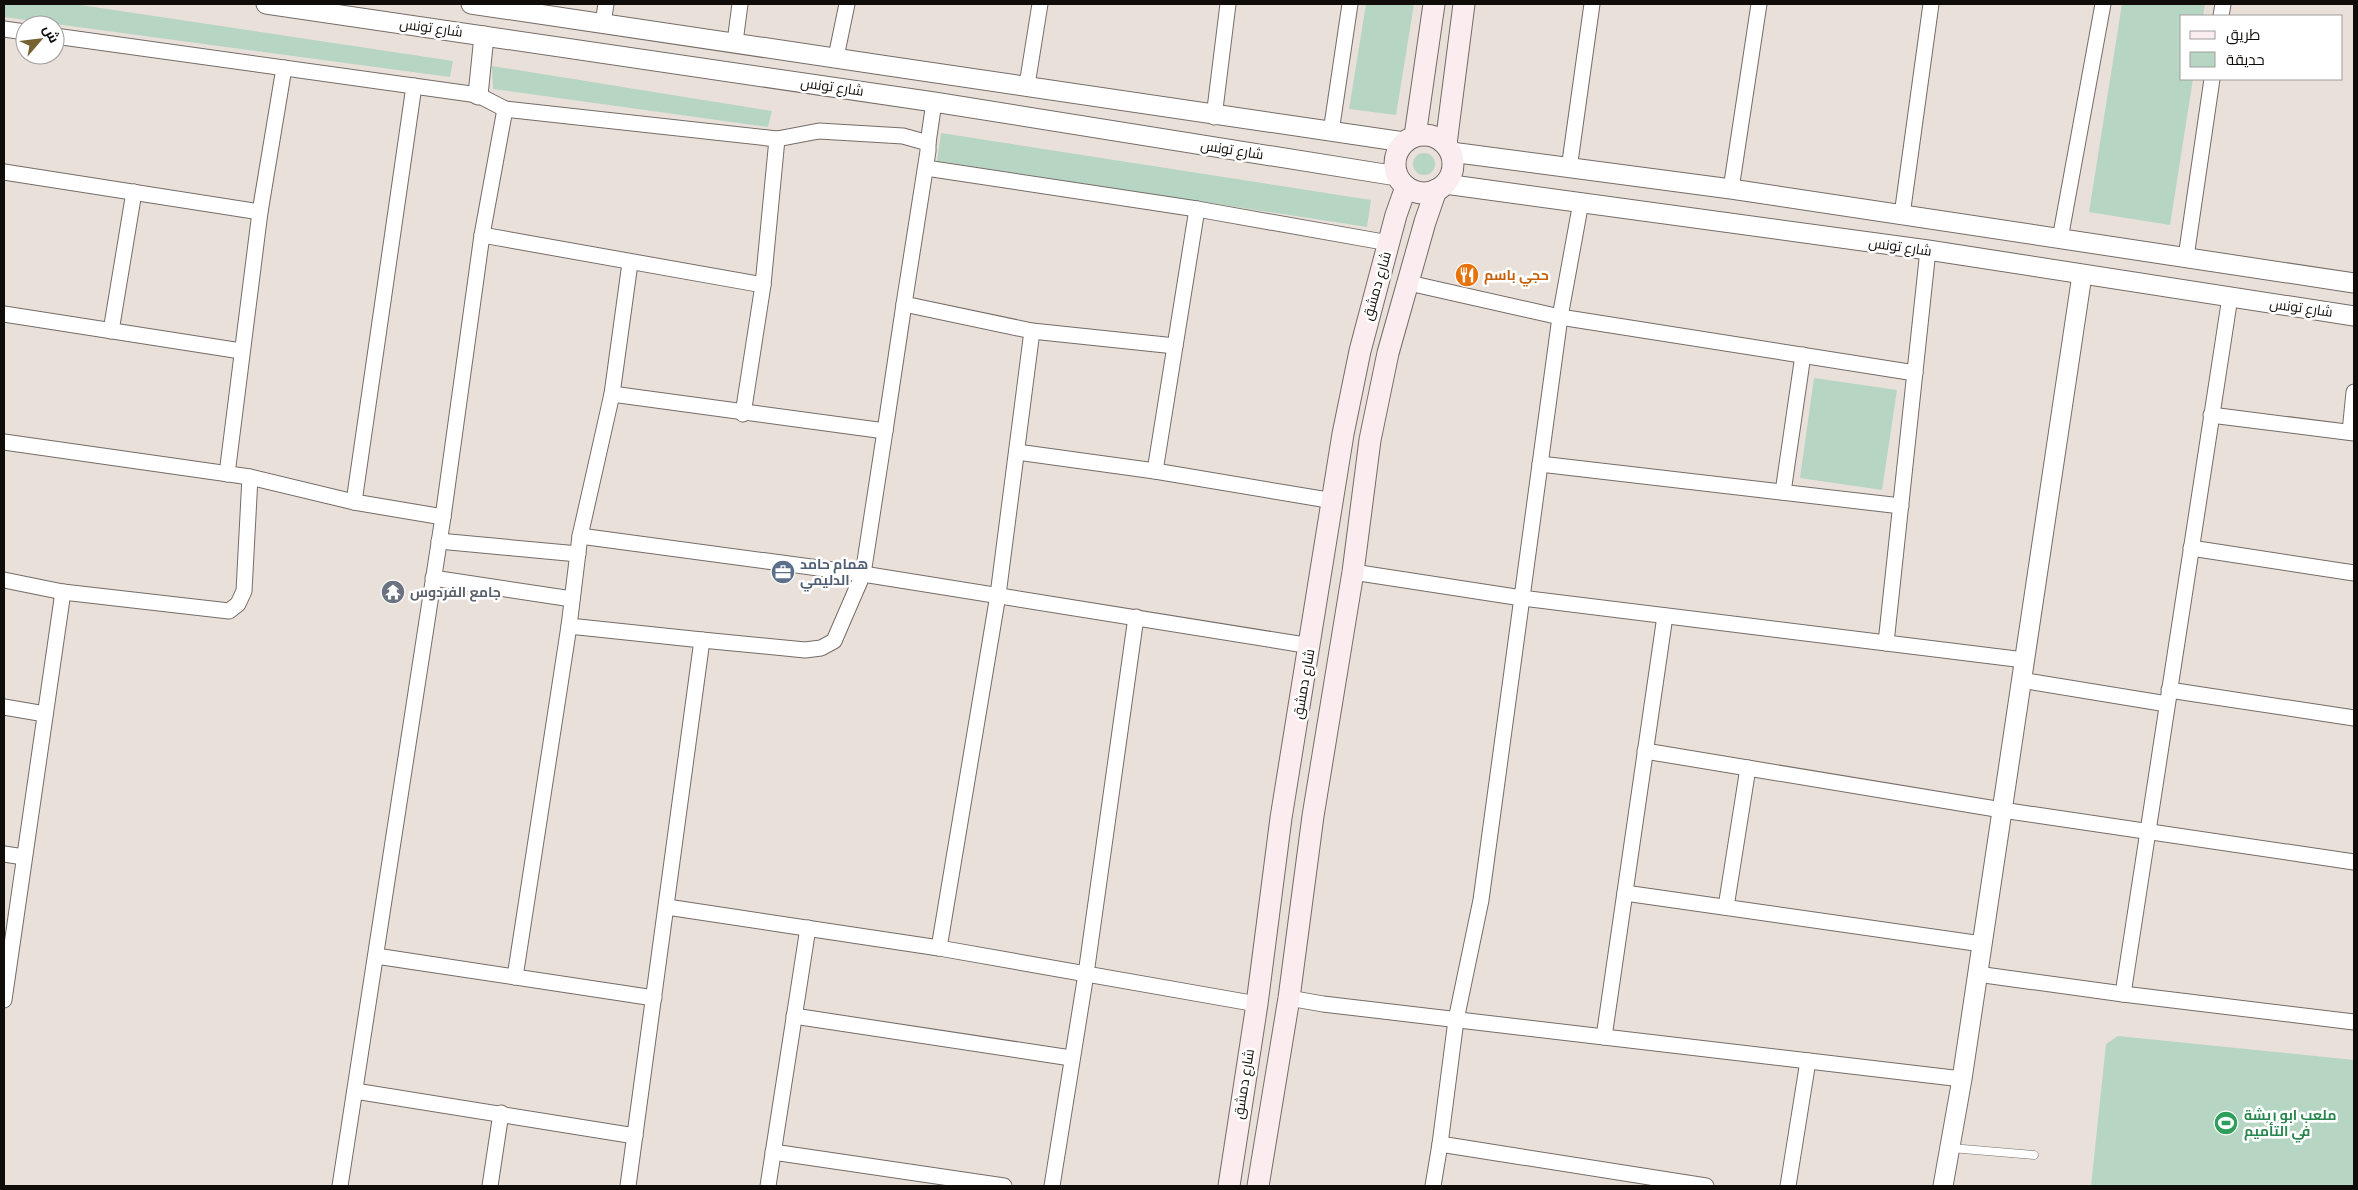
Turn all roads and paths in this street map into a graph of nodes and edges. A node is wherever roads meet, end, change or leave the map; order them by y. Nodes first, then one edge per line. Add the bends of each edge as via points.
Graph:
1 (266, 4) edge
2 (471, 4) edge
3 (606, 4) edge
4 (740, 4) edge
5 (847, 4) edge
6 (1040, 4) edge
7 (1228, 4) edge
8 (1350, 4) edge
9 (1434, 4) edge
10 (1464, 4) edge
11 (1592, 4) edge
12 (1759, 4) edge
13 (1931, 4) edge
14 (2103, 4) edge
15 (309, 7) edge
16 (603, 23) junction
17 (484, 36) junction
18 (65, 37) edge
19 (734, 42) junction
20 (836, 57) junction
21 (284, 68) junction
22 (2212, 80) edge
23 (1027, 85) junction
24 (414, 86) junction
25 (478, 95) junction
26 (934, 102) junction
27 (505, 108) junction
28 (1214, 116) junction
29 (1331, 132) junction
30 (776, 139) junction
31 (1410, 139) junction
32 (928, 144) junction
33 (1448, 148) junction
34 (926, 168) junction
35 (1569, 169) junction
36 (4, 172) edge
37 (1402, 182) junction
38 (1441, 187) junction
39 (1731, 189) junction
40 (134, 192) junction
41 (1581, 202) junction
42 (1197, 209) junction
43 (260, 212) junction
44 (1902, 215) junction
45 (482, 235) junction
46 (2060, 239) junction
47 (1389, 243) junction
48 (1928, 250) junction
49 (2186, 258) junction
50 (630, 263) junction
51 (2261, 269) junction
52 (2082, 275) junction
53 (2354, 280) edge
54 (1409, 283) junction
55 (762, 284) junction
56 (2230, 297) junction
57 (2257, 301) junction
58 (904, 304) junction
59 (4, 314) edge
60 (2354, 316) edge
61 (1560, 317) junction
62 (1032, 330) junction
63 (111, 331) junction
64 (1175, 346) junction
65 (241, 351) junction
66 (1803, 355) junction
67 (1915, 372) junction
68 (2354, 392) edge
69 (612, 394) junction
70 (743, 414) junction
71 (2212, 416) junction
72 (885, 431) junction
73 (2352, 432) edge
74 (4, 442) edge
75 (1016, 452) junction
76 (1540, 464) junction
77 (1155, 471) junction
78 (227, 474) junction
79 (250, 477) junction
80 (1783, 492) junction
81 (1334, 501) junction
82 (354, 502) junction
83 (1901, 506) junction
84 (443, 517) junction
85 (580, 536) junction
86 (439, 541) junction
87 (2191, 548) junction
88 (578, 554) junction
89 (1353, 572) junction
90 (2354, 573) edge
91 (863, 574) junction
92 (433, 578) junction
93 (4, 580) edge
94 (63, 592) junction
95 (998, 595) junction
96 (1522, 598) junction
97 (572, 599) junction
98 (1665, 616) junction
99 (1136, 617) junction
100 (569, 626) junction
101 (702, 640) junction
102 (1886, 643) junction
103 (1311, 646) junction
104 (2024, 660) junction
105 (2021, 680) junction
106 (2168, 697) junction
107 (4, 707) edge
108 (45, 714) junction
109 (2354, 718) edge
110 (1645, 752) junction
111 (1748, 768) junction
112 (2002, 810) junction
113 (2148, 832) junction
114 (4, 854) edge
115 (24, 857) junction
116 (2354, 862) edge
117 (1625, 893) junction
118 (667, 907) junction
119 (1726, 907) junction
120 (808, 928) junction
121 (1982, 944) junction
122 (939, 948) junction
123 (376, 956) junction
124 (1086, 974) junction
125 (1977, 974) junction
126 (515, 977) junction
127 (2123, 994) junction
128 (654, 998) junction
129 (1289, 998) junction
130 (4, 1000) edge
131 (1257, 1004) junction
132 (794, 1016) junction
133 (1456, 1020) junction
134 (2354, 1022) edge
135 (1604, 1037) junction
136 (1071, 1058) junction
137 (1808, 1061) junction
138 (1962, 1079) junction
139 (355, 1091) junction
140 (501, 1112) junction
141 (635, 1136) junction
142 (1440, 1144) junction
143 (1949, 1148) junction
144 (773, 1152) junction
145 (2034, 1155) dead end
146 (912, 1180) edge
147 (1680, 1184) edge
148 (340, 1186) edge
149 (490, 1186) edge
150 (628, 1186) edge
151 (768, 1186) edge
152 (1004, 1186) edge
153 (1052, 1186) edge
154 (1229, 1186) edge
155 (1258, 1186) edge
156 (1433, 1186) edge
157 (1706, 1186) edge
158 (1788, 1186) edge
159 (1942, 1186) edge

1 - 15 street, شارع تونس
2 - 16 street
3 - 16 street
4 - 19 street
5 - 20 street
6 - 23 street
7 - 28 street
8 - 29 street
9 - 31 main road
10 - 33 main road
11 - 35 street
12 - 39 street
13 - 44 street
14 - 46 street
15 - 17 street, شارع تونس
16 - 19 street
17 - 25 street
17 - 26 street, شارع تونس
18 - 21 street
19 - 20 street
20 - 23 street
21 - 24 street
21 - 43 street
22 - 49 street
23 - 28 street
24 - 25 street
24 - 82 street
25 - 27 street
26 - 32 street
26 - 37 street, شارع تونس
27 - 30 street
27 - 45 street
28 - 29 street
29 - 31 street
30 - 32 street via 819,131 903,136
30 - 55 street
31 - 33 main road via 1431,135
31 - 37 main road via 1395,158
32 - 34 street
33 - 35 street
33 - 38 main road via 1453,169
34 - 42 street
34 - 58 street
35 - 39 street
36 - 40 street
37 - 38 main road via 1421,193
37 - 47 main road, شارع دمشق
38 - 41 street, شارع تونس
38 - 54 main road, شارع دمشق via 1425,222
39 - 44 street
40 - 43 street
40 - 63 street
41 - 48 street, شارع تونس
41 - 61 street
42 - 47 street
42 - 64 street
43 - 65 street
44 - 46 street
45 - 50 street
45 - 84 street
46 - 49 street
47 - 81 main road, شارع دمشق via 1351,392
48 - 52 street, شارع تونس
48 - 67 street
49 - 51 street
50 - 55 street
50 - 69 street
51 - 53 street
51 - 57 street
52 - 56 street, شارع تونس
52 - 104 street
54 - 61 street
54 - 89 main road, شارع دمشق via 1378,396
55 - 70 street
56 - 57 street, شارع تونس
56 - 71 street
57 - 60 street, شارع تونس
58 - 62 street
58 - 72 street
59 - 63 street
61 - 66 street
61 - 76 street
62 - 64 street
62 - 75 street
63 - 65 street
64 - 77 street
65 - 78 street
66 - 67 street
66 - 80 street
67 - 83 street
68 - 73 street
69 - 70 street
69 - 85 street
70 - 72 street
71 - 73 street
71 - 87 street
72 - 91 street
74 - 78 street
75 - 77 street
75 - 95 street
76 - 80 street
76 - 96 street
77 - 81 street
78 - 79 street
79 - 82 street
79 - 94 street via 244,591 238,604 229,611
80 - 83 street
81 - 103 main road, شارع دمشق
82 - 84 street
83 - 102 street
84 - 86 street
85 - 88 street
85 - 91 street
86 - 88 street
86 - 92 street
87 - 90 street
87 - 106 street
88 - 97 street
89 - 96 street
89 - 129 main road, شارع دمشق via 1313,816
91 - 95 street
91 - 101 street via 834,641 821,648 805,650
92 - 97 street
92 - 123 street
93 - 94 street
94 - 108 street
95 - 99 street
95 - 122 street
96 - 98 street
96 - 133 street via 1480,900
97 - 100 street
98 - 102 street
98 - 110 street
99 - 103 street
99 - 124 street
100 - 101 street
100 - 126 street
101 - 118 street
102 - 104 street
103 - 131 main road, شارع دمشق via 1281,818
104 - 105 street
105 - 106 street
105 - 112 street
106 - 109 street
106 - 113 street
107 - 108 street
108 - 115 street
110 - 111 street
110 - 117 street
111 - 112 street
111 - 119 street
112 - 113 street
112 - 121 street
113 - 116 street
113 - 127 street
114 - 115 street
115 - 130 street
117 - 119 street
117 - 135 street
118 - 120 street
118 - 128 street
119 - 121 street
120 - 122 street
120 - 132 street
121 - 125 street
122 - 124 street
123 - 126 street
123 - 139 street
124 - 131 street
124 - 136 street
125 - 127 street
125 - 138 street
126 - 128 street
127 - 134 street
128 - 141 street
129 - 133 street
129 - 155 main road, شارع دمشق
131 - 154 main road, شارع دمشق
132 - 136 street
132 - 144 street
133 - 135 street
133 - 142 street
135 - 137 street
136 - 153 street
137 - 138 street
137 - 158 street
138 - 143 street
139 - 140 street
139 - 148 street
140 - 141 street
140 - 149 street
141 - 150 street
142 - 147 street
142 - 156 street
143 - 145 lane
143 - 159 street
144 - 146 street
144 - 151 street
146 - 152 street
147 - 157 street

